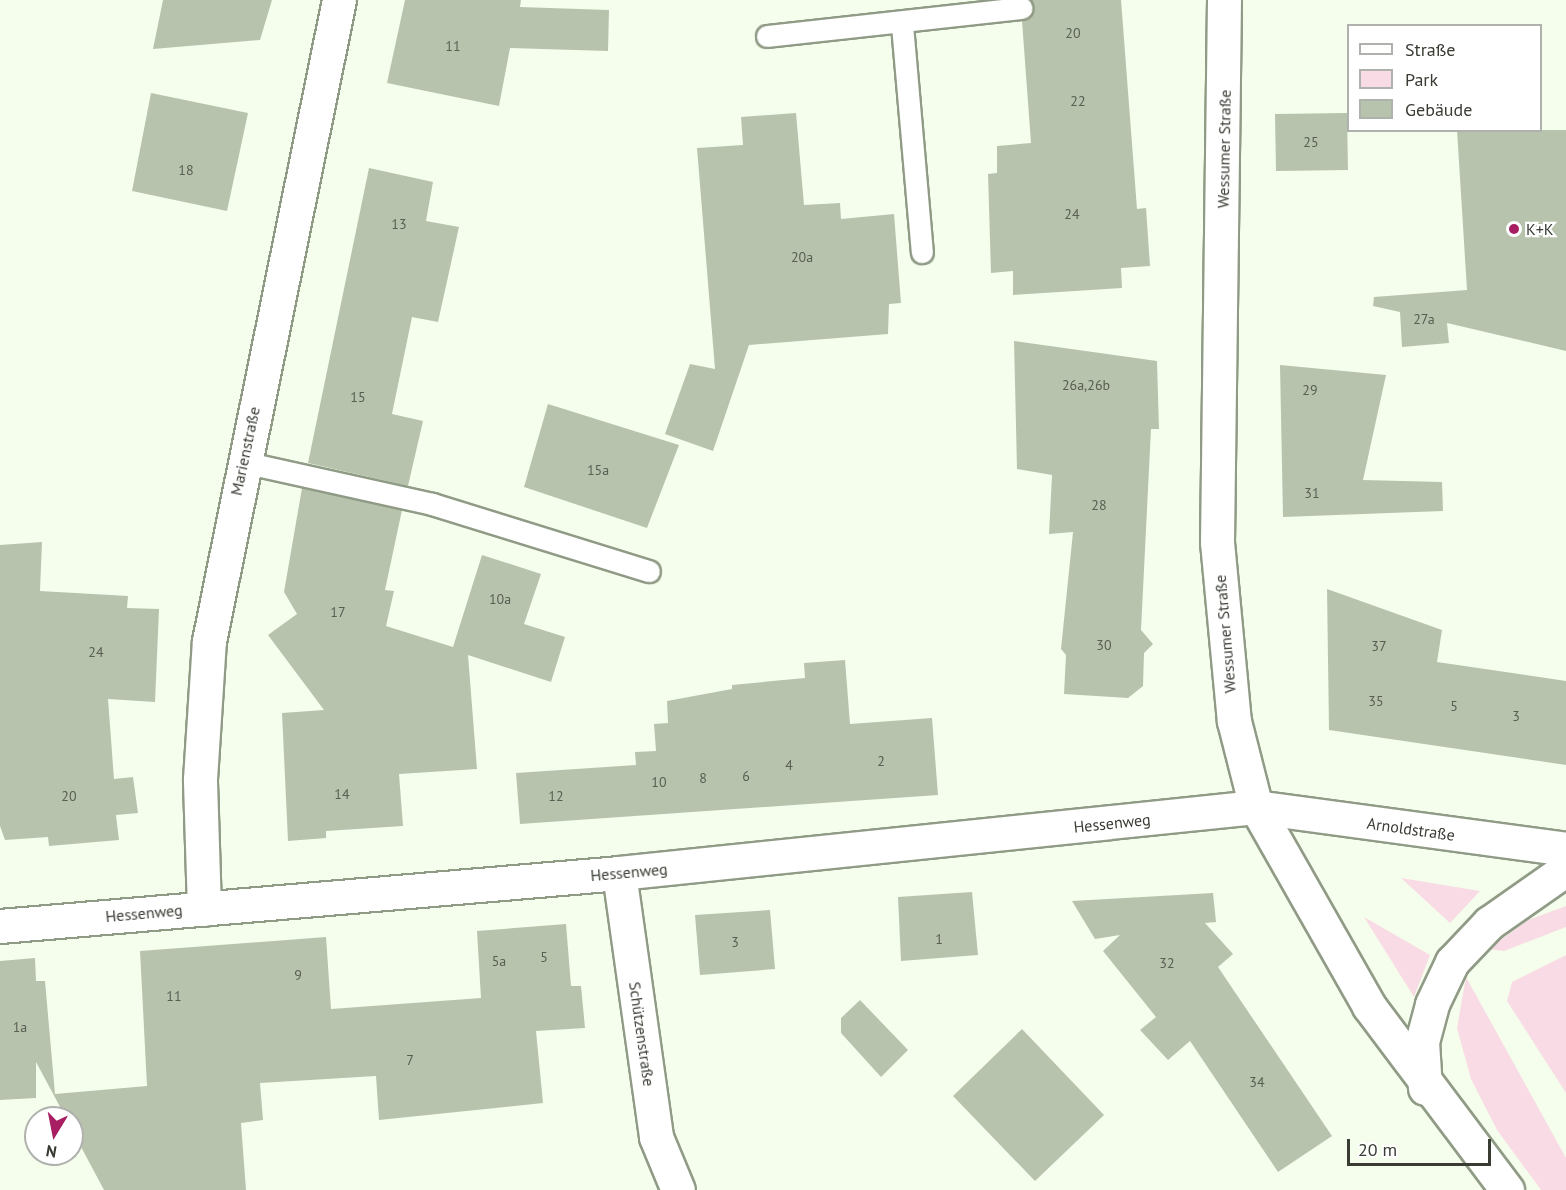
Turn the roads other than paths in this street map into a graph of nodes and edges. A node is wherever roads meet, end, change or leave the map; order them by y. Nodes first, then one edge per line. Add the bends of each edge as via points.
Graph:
1 (339, 0) edge
2 (1224, 0) edge
3 (1021, 8) dead end
4 (902, 25) junction
5 (768, 36) dead end
6 (922, 252) dead end
7 (243, 462) junction
8 (649, 571) dead end
9 (1256, 807) junction
10 (1566, 849) edge
11 (1566, 869) edge
12 (619, 873) junction
13 (204, 909) junction
14 (0, 926) edge
15 (1425, 1088) junction
16 (678, 1190) edge
17 (1507, 1190) edge

1 - 7 street, Marienstraße
2 - 9 street, Wessumer Straße via 1217,542 1227,678
3 - 4 lane
4 - 5 lane
4 - 6 lane
7 - 8 lane via 432,504
7 - 13 street, Marienstraße via 209,641 200,779
9 - 10 street, Arnoldstraße
9 - 12 street, Hessenweg
9 - 15 street, Wessumer Straße via 1369,1005
11 - 15 street via 1489,923 1452,962 1432,1004 1422,1042
12 - 13 street, Hessenweg
12 - 16 street, Schützenstraße via 656,1137
13 - 14 street, Hessenweg
15 - 17 street, Wessumer Straße

